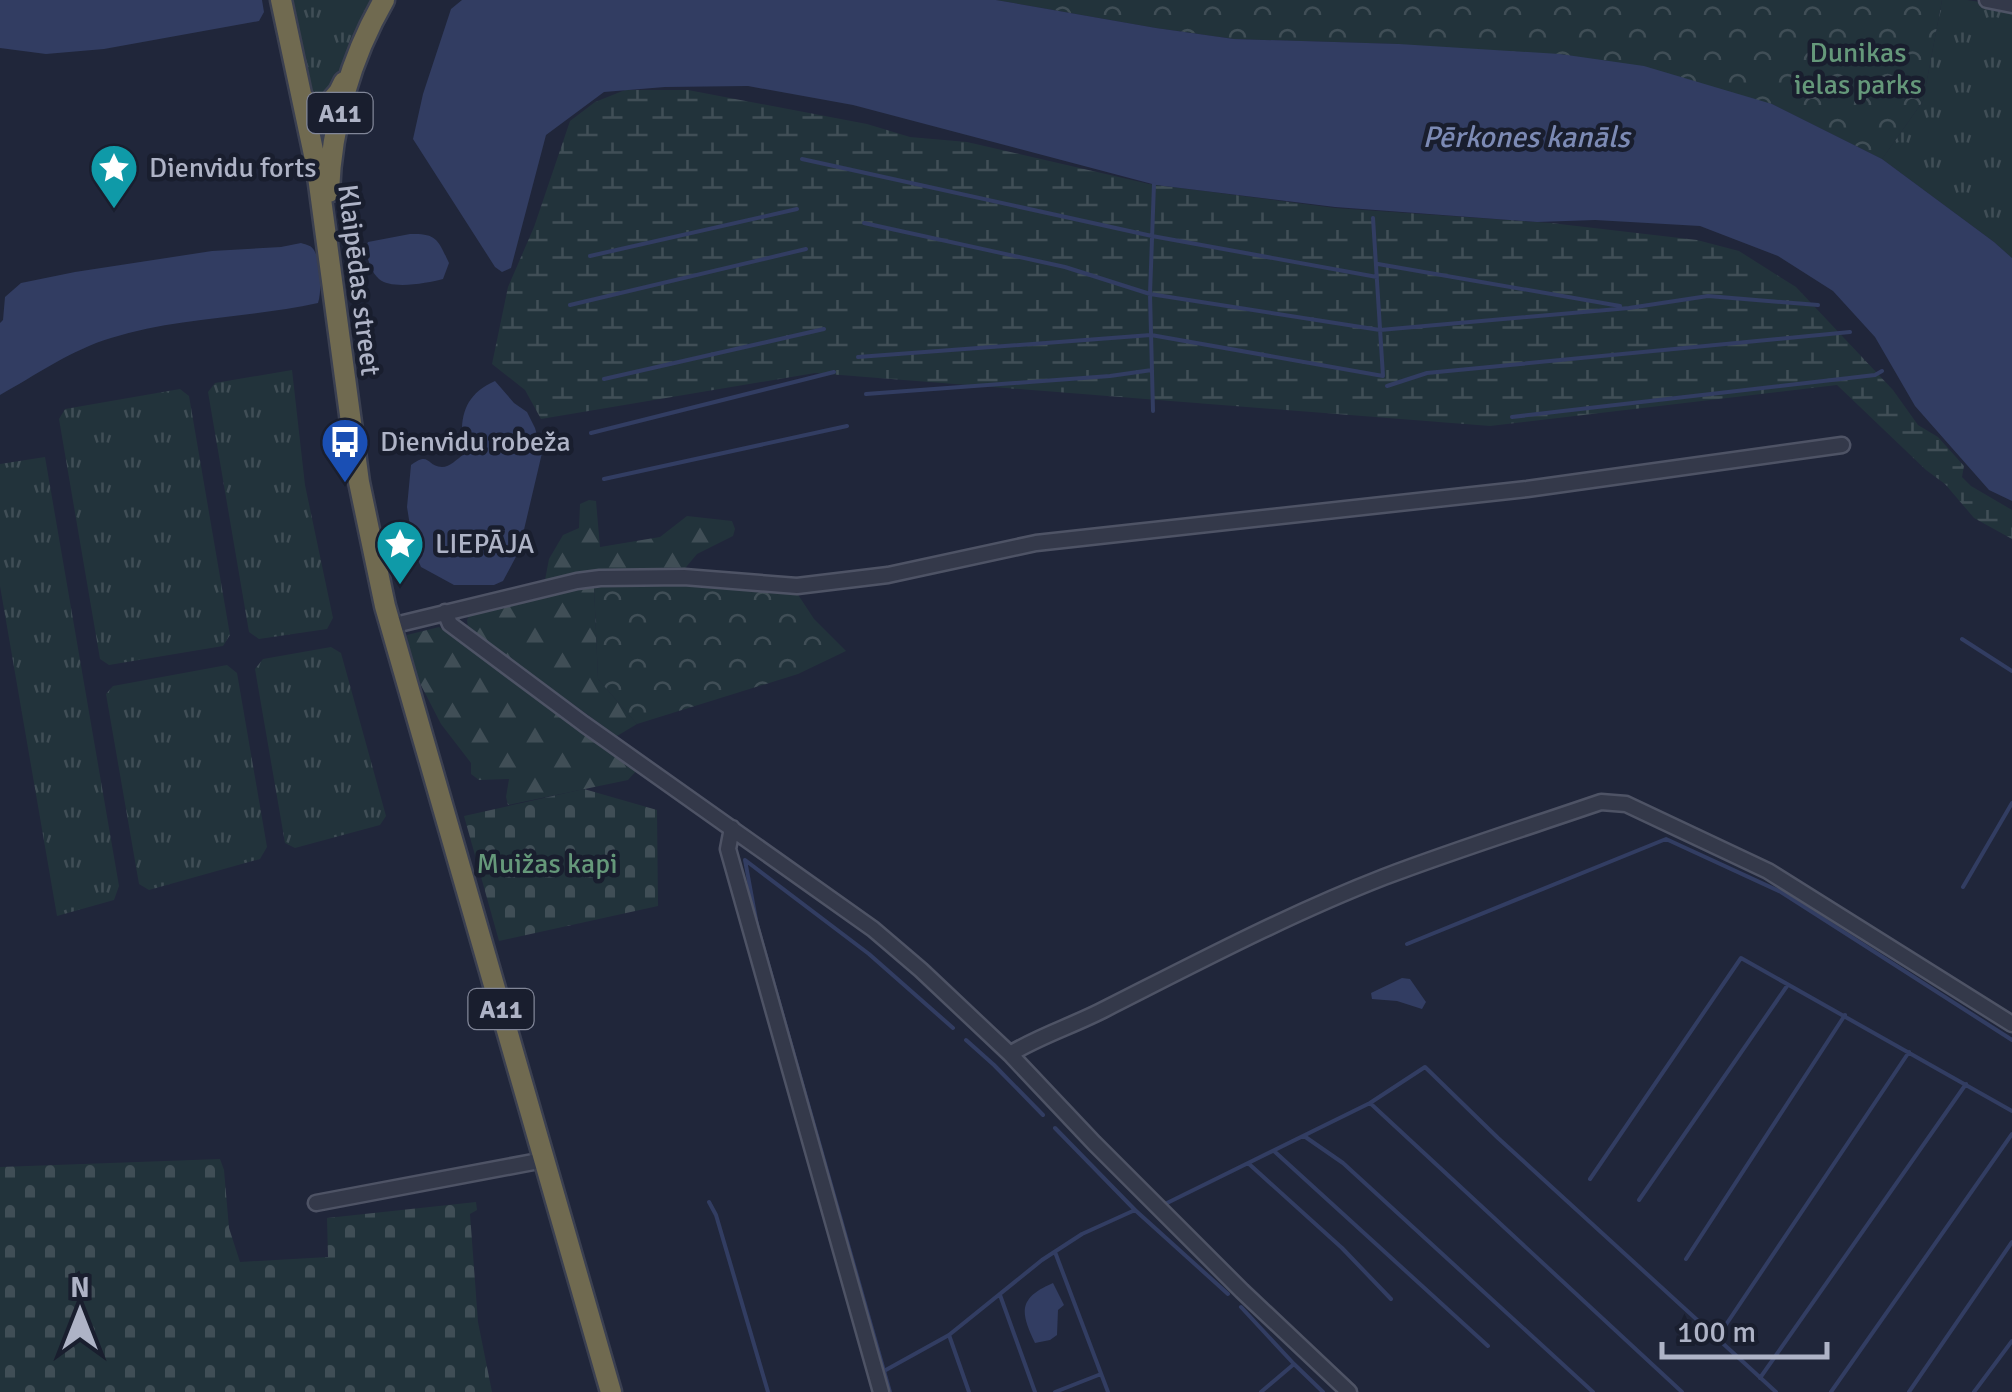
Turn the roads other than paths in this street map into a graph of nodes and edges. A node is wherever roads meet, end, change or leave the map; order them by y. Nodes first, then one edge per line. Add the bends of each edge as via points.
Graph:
1 (281, 0) edge
2 (384, 0) edge
3 (1987, 0) edge
4 (2012, 5) edge
5 (354, 63) junction
6 (302, 97) junction
7 (327, 234) junction
8 (1842, 446) dead end
9 (445, 612) junction
10 (390, 626) junction
11 (732, 828) junction
12 (2012, 1024) edge
13 (1010, 1054) junction
14 (544, 1160) junction
15 (316, 1202) dead end
16 (611, 1392) edge
17 (881, 1392) edge
18 (1348, 1392) edge

1 - 6 highway, Klaipēdas street / A11
2 - 5 highway, A11
3 - 4 street
5 - 6 highway via 327,106
5 - 7 highway, A11 via 332,152
6 - 7 highway, Klaipēdas street / A11
7 - 10 highway, Klaipēdas street / A11 via 359,482
8 - 9 street via 1527,489 1036,543 816,584 600,578
9 - 10 street
9 - 11 street via 450,624
10 - 14 highway, A11
11 - 13 street via 874,929
11 - 17 street via 728,848
12 - 13 street via 1768,871 1626,804 1601,802 1382,878
13 - 18 street
14 - 15 street
14 - 16 highway, A11

